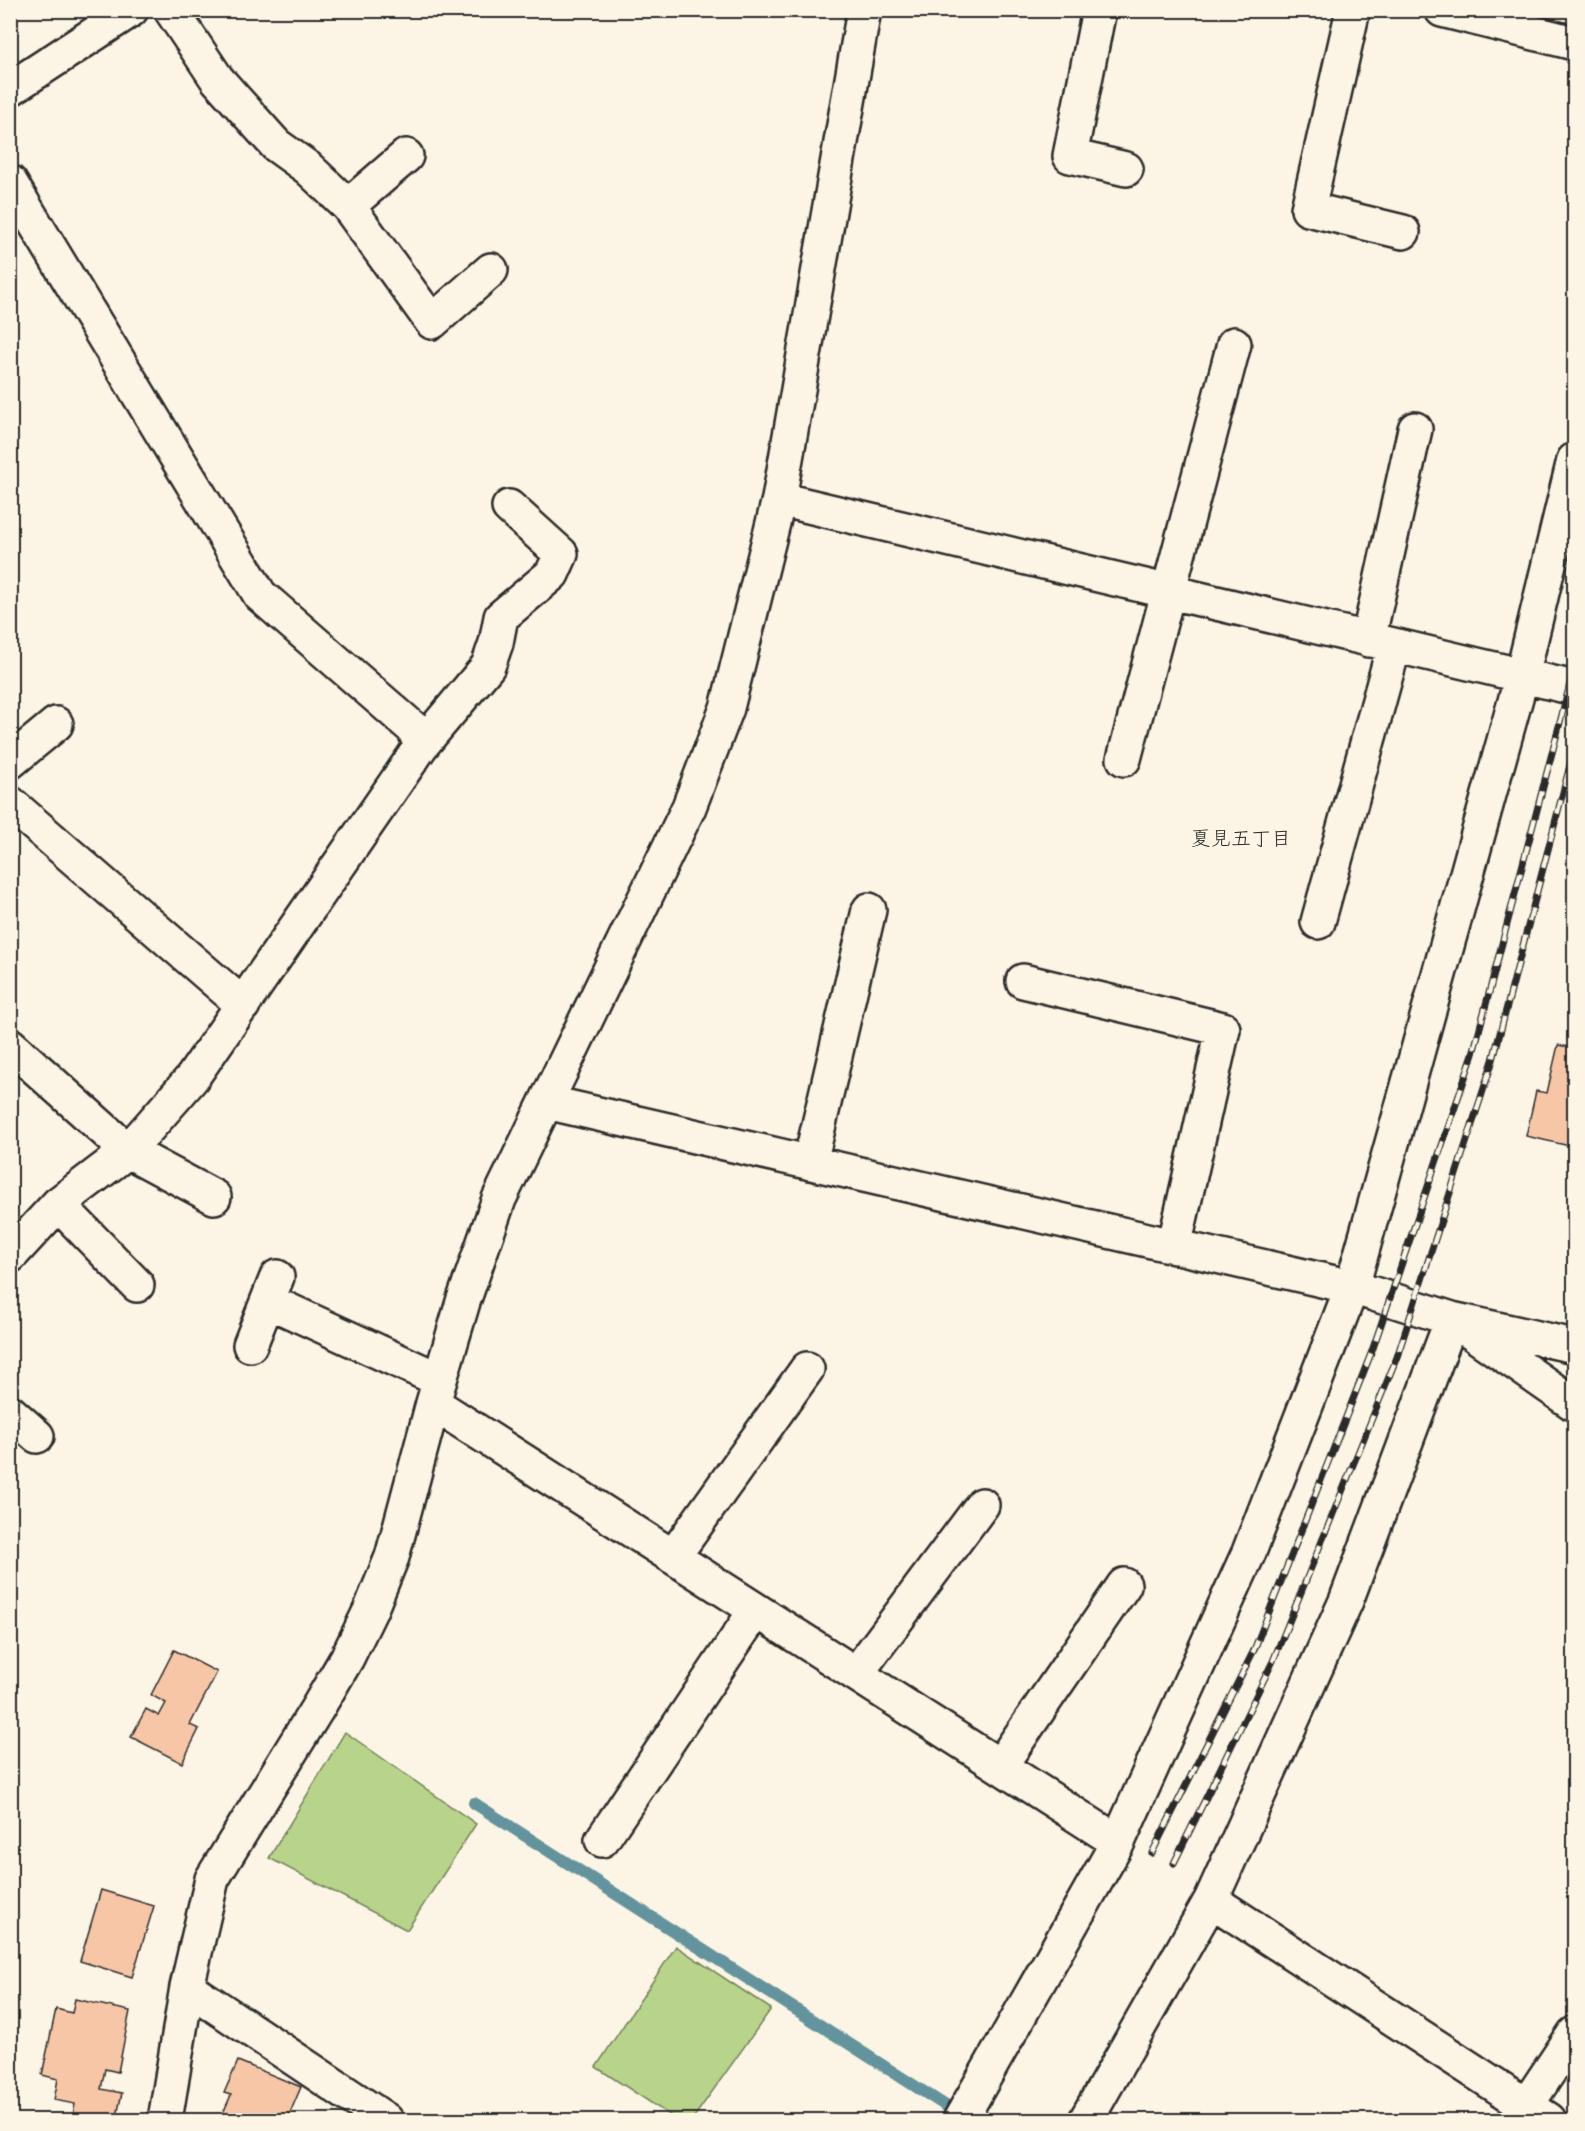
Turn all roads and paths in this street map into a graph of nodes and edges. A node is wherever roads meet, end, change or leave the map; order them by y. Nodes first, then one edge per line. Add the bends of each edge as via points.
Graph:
1 (131, 10) edge
2 (171, 10) edge
3 (864, 10) edge
4 (1099, 10) edge
5 (1353, 10) edge
6 (1442, 10) edge
7 (1575, 43) edge
8 (10, 89) edge
9 (406, 156) dead end
10 (1126, 169) dead end
11 (10, 182) edge
12 (348, 206) junction
13 (1403, 232) dead end
14 (491, 270) dead end
15 (1234, 344) dead end
16 (1415, 429) dead end
17 (1575, 460) edge
18 (779, 498) junction
19 (508, 507) dead end
20 (1170, 592) junction
21 (1381, 643) junction
22 (1522, 676) junction
23 (1575, 688) edge
24 (56, 724) dead end
25 (421, 746) junction
26 (1124, 759) dead end
27 (10, 762) edge
28 (10, 803) edge
29 (869, 910) dead end
30 (1318, 922) dead end
31 (1023, 981) dead end
32 (243, 1005) junction
33 (10, 1045) edge
34 (546, 1102) junction
35 (128, 1151) junction
36 (810, 1163) junction
37 (214, 1197) dead end
38 (58, 1204) junction
39 (1174, 1247) junction
40 (10, 1256) edge
41 (137, 1285) dead end
42 (1352, 1287) junction
43 (1452, 1319) junction
44 (250, 1345) dead end
45 (1575, 1346) edge
46 (807, 1369) dead end
47 (436, 1391) junction
48 (1575, 1404) edge
49 (10, 1412) edge
50 (37, 1436) dead end
51 (982, 1504) dead end
52 (674, 1557) junction
53 (1124, 1585) dead end
54 (756, 1610) junction
55 (856, 1674) junction
56 (1000, 1766) junction
57 (602, 1840) dead end
58 (1118, 1842) junction
59 (1211, 1900) junction
60 (187, 1987) junction
61 (1575, 2034) edge
62 (1538, 2113) edge
63 (165, 2121) edge
64 (386, 2121) edge
65 (960, 2121) edge
66 (1086, 2121) edge

1 - 8 street
2 - 12 street via 217,79 276,145 308,168
3 - 18 street
4 - 10 street via 1070,156
5 - 13 street via 1308,209
6 - 7 street
9 - 12 street
11 - 25 street via 260,595 414,729
12 - 14 street via 432,322
15 - 20 street
16 - 21 street
17 - 22 street
18 - 20 street
18 - 34 street via 727,708 710,754 689,807
19 - 25 street via 561,554 552,574 501,617 488,666
20 - 21 street
20 - 26 street
21 - 22 street
21 - 30 street
22 - 23 street
22 - 42 street
24 - 27 street
25 - 32 street
28 - 32 street
29 - 36 street
31 - 39 street via 1223,1029
32 - 35 street via 192,1078
33 - 35 street
34 - 36 street
34 - 47 street via 499,1199
35 - 37 street
35 - 38 street
36 - 39 street
38 - 40 street
38 - 41 street
39 - 42 street
42 - 43 street
42 - 58 street via 1249,1552
43 - 45 street
43 - 48 street
43 - 59 street via 1346,1601
44 - 47 street via 272,1289
46 - 52 street
47 - 52 street
47 - 60 street via 392,1557 370,1611 347,1658 212,1880
49 - 50 street
51 - 55 street
52 - 54 street
53 - 56 street
54 - 55 street
54 - 57 street
55 - 56 street
56 - 58 street
58 - 65 street
59 - 62 street
59 - 66 street
60 - 63 street
60 - 64 street
61 - 62 street

